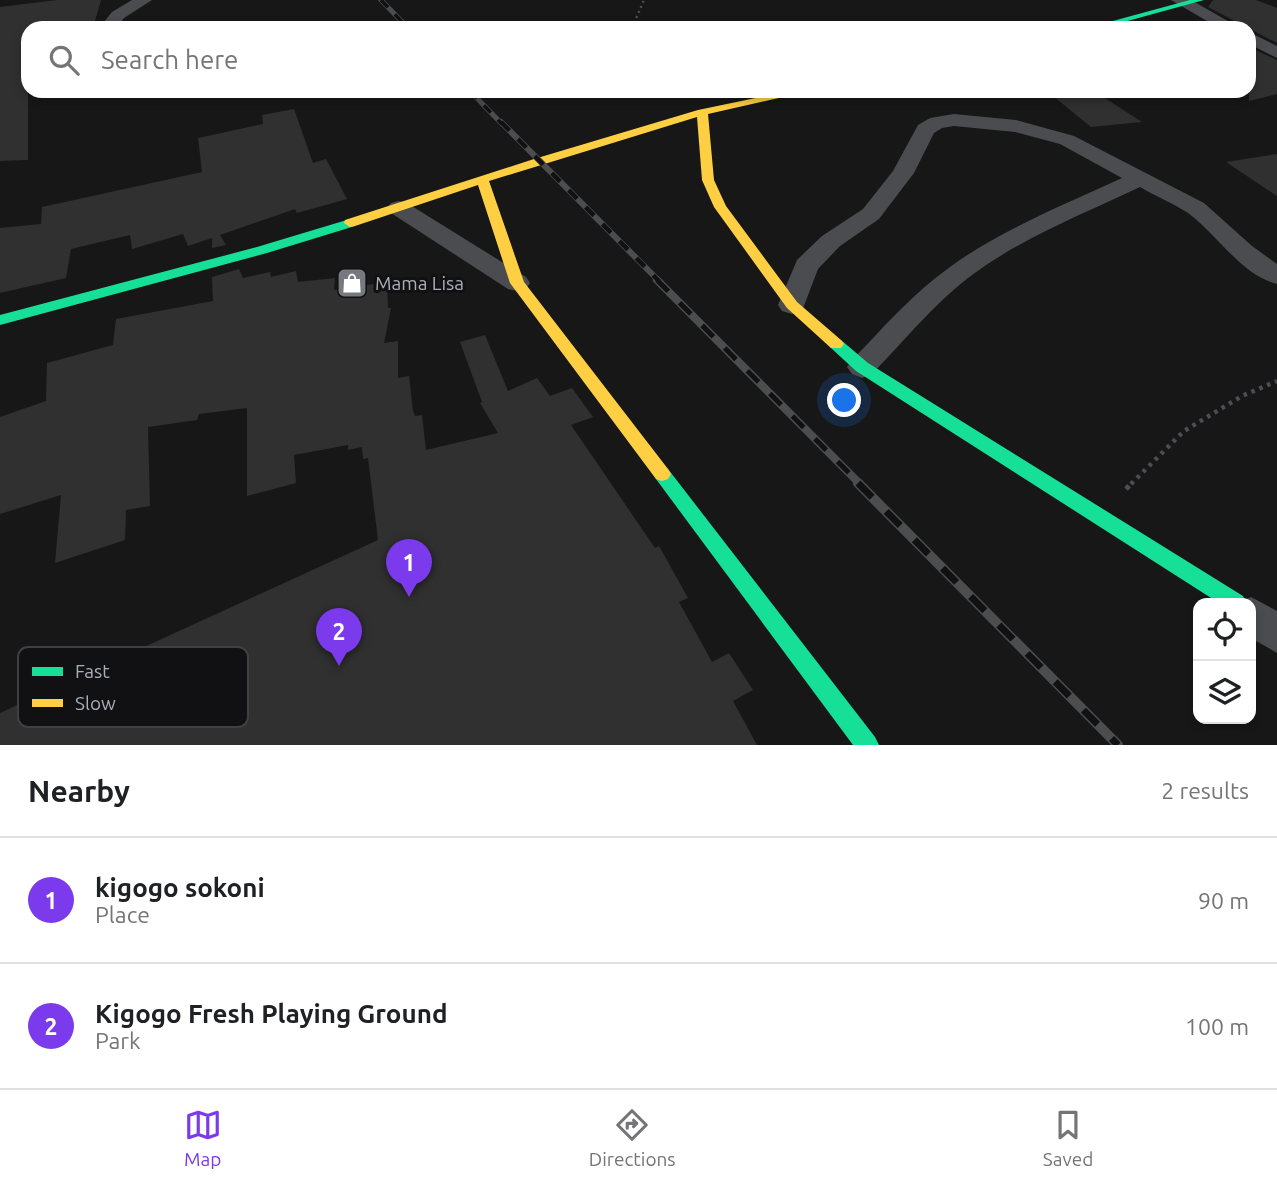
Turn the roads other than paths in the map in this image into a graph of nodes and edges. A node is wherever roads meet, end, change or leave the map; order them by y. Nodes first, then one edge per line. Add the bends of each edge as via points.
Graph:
1 (144, 0) edge
2 (1188, 1) edge
3 (113, 21) edge
4 (1116, 21) edge
5 (1221, 21) edge
6 (1256, 41) edge
7 (1277, 53) edge
8 (771, 98) edge
9 (702, 112) junction
10 (1141, 178) junction
11 (483, 181) junction
12 (399, 208) junction
13 (1277, 276) edge
14 (517, 283) junction
15 (792, 305) junction
16 (0, 320) edge
17 (862, 367) junction
18 (1228, 598) edge
19 (1256, 619) edge
20 (1277, 634) edge
21 (867, 745) edge

1 - 3 street
2 - 4 street
2 - 5 street
6 - 7 street
8 - 9 street
9 - 11 street
9 - 15 street via 708,180 720,207
10 - 13 street via 1196,208
10 - 15 street via 1041,131 937,122 925,129 903,173 871,214 831,241 806,266
10 - 17 street via 1022,234 971,264
11 - 12 street
11 - 14 street
12 - 14 street
12 - 16 street
14 - 21 street
15 - 17 street
17 - 18 street
19 - 20 street

